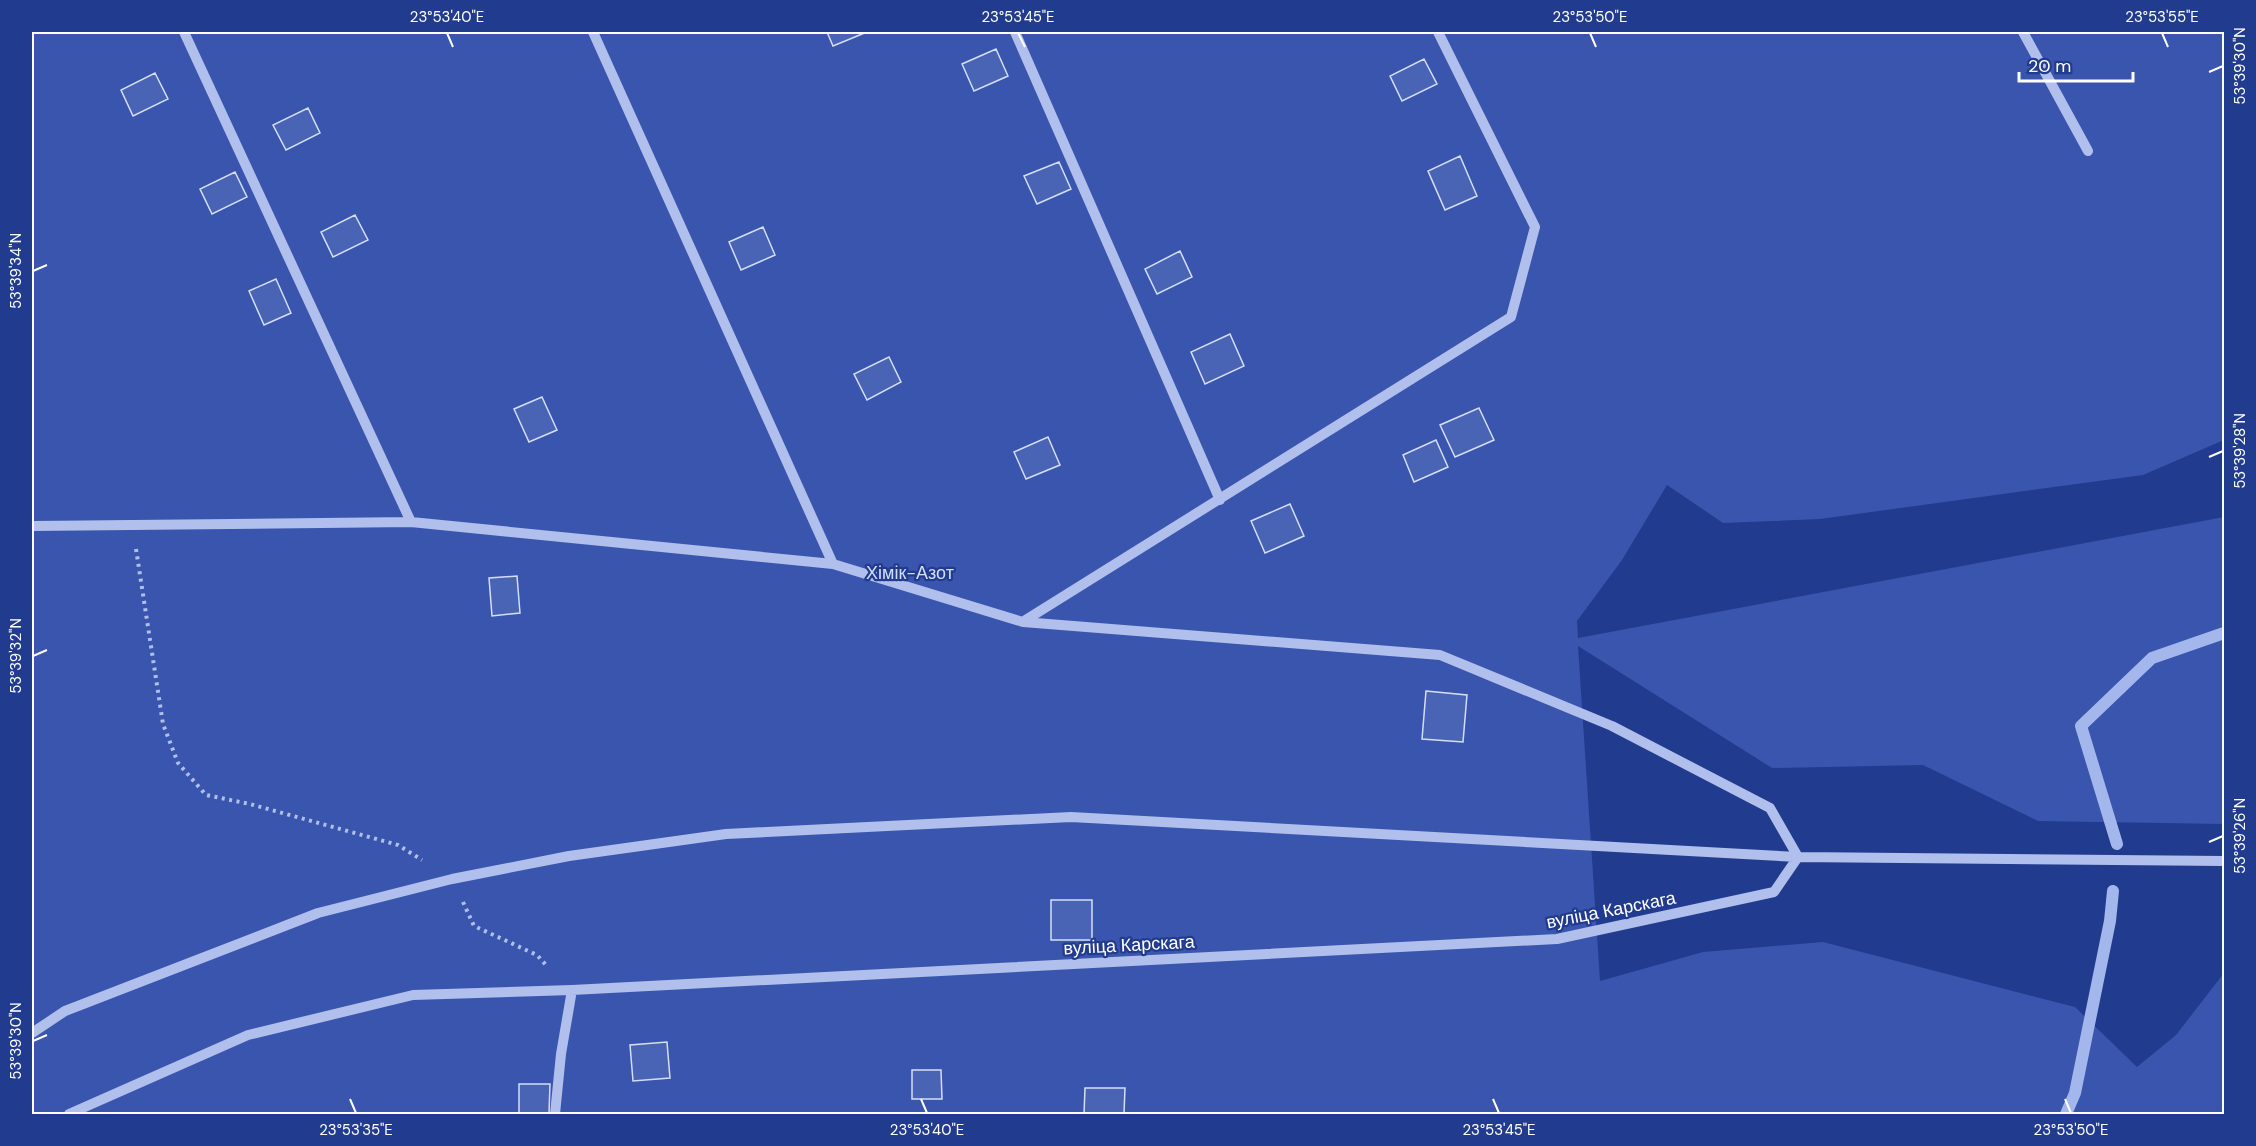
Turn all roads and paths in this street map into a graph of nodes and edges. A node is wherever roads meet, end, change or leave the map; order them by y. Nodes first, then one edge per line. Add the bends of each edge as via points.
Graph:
1 (184, 32) edge
2 (593, 32) edge
3 (1015, 32) edge
4 (1438, 32) edge
5 (2023, 32) edge
6 (2088, 151) dead end
7 (1220, 500) junction
8 (411, 522) junction
9 (132, 525) junction
10 (32, 526) edge
11 (833, 564) junction
12 (1023, 622) junction
13 (398, 845) dead end
14 (1798, 857) junction
15 (2224, 861) edge
16 (452, 879) junction
17 (572, 990) junction
18 (32, 1032) edge
19 (69, 1114) edge
20 (555, 1114) edge

1 - 8 street
2 - 11 street
3 - 7 street
4 - 7 street via 1535,227 1511,316
5 - 6 street
7 - 12 street
8 - 9 street
8 - 11 street
9 - 10 street
9 - 13 path via 164,724 178,763 206,795
11 - 12 street
12 - 14 street via 1440,655 1612,726 1770,808
14 - 15 street
14 - 16 street via 1071,817 726,834 569,856
14 - 17 street, вуліца Карскага via 1774,892 1557,939
16 - 17 path via 474,926 537,955
16 - 18 street via 318,913 65,1011
17 - 19 street, вуліца Карскага via 413,995 248,1035
17 - 20 street

